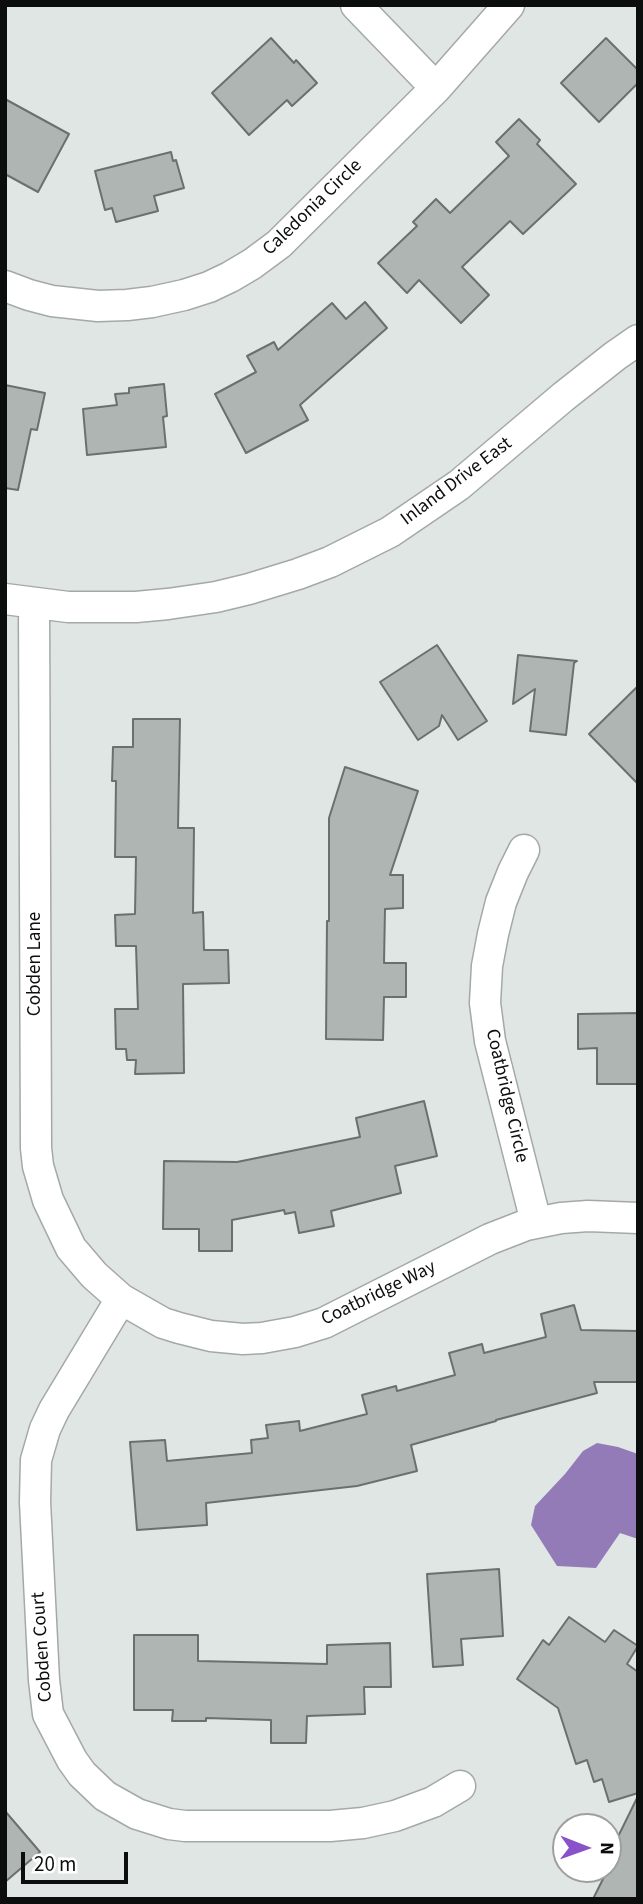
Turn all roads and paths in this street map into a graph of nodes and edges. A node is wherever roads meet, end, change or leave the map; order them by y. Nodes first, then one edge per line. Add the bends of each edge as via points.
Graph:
1 (356, 5) edge
2 (509, 5) edge
3 (436, 88) junction
4 (5, 286) edge
5 (638, 340) edge
6 (20, 601) edge
7 (524, 850) dead end
8 (638, 1218) edge
9 (536, 1222) junction
10 (121, 1299) junction
11 (460, 1786) dead end

1 - 3 street
2 - 3 street, Caledonia Circle
3 - 4 street, Caledonia Circle via 279,244 209,287 152,302 98,306 52,301
5 - 6 street, Inland Drive East via 438,500 390,532 330,562 249,589 168,604 101,608
6 - 10 street, Cobden Lane via 38,1166 71,1248
7 - 9 street, Coatbridge Circle via 493,934 485,1003 490,1041
8 - 9 street, Coatbridge Way via 588,1216
9 - 10 street, Coatbridge Way via 490,1239 324,1323 279,1336 243,1339 195,1333 163,1323
10 - 11 street, Cobden Court via 54,1410 36,1460 44,1681 48,1714 72,1760 106,1796 137,1814 186,1826 363,1823 433,1802

